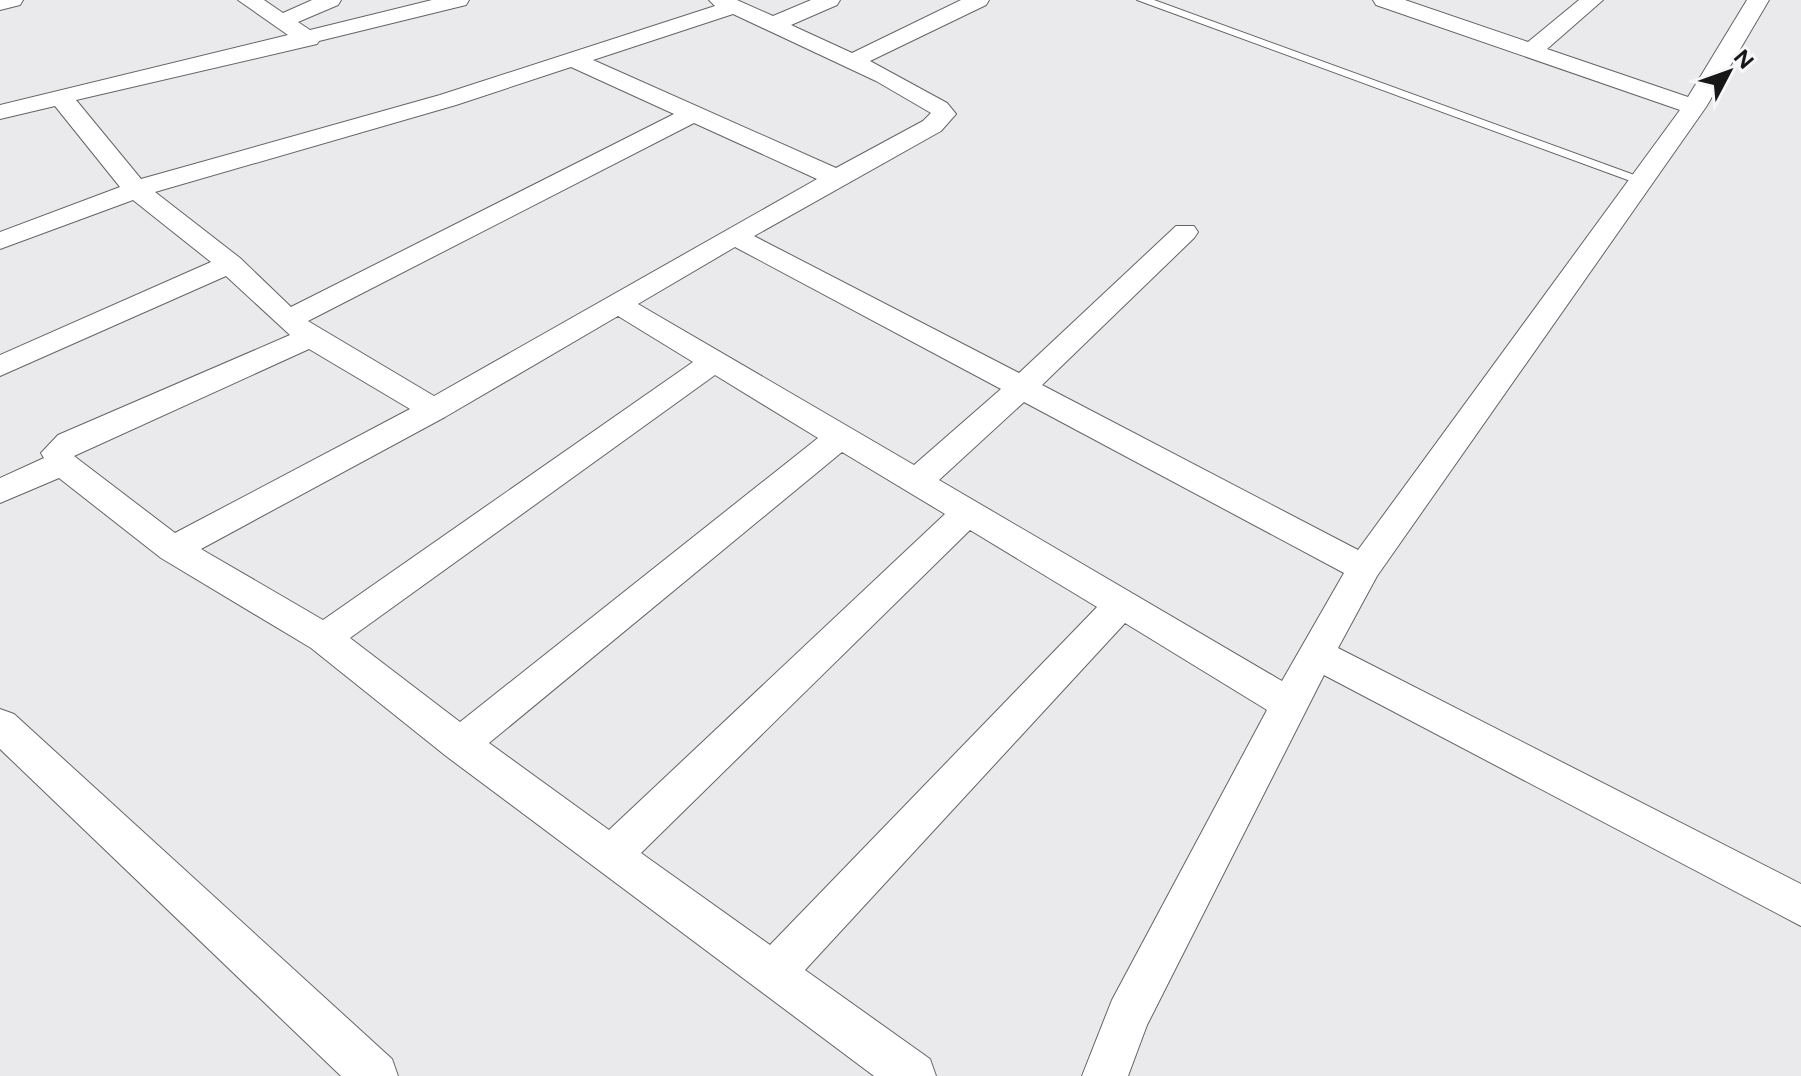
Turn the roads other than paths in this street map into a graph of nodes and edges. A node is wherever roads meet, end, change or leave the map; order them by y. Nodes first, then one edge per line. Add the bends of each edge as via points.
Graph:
1 (12, 0) edge
2 (249, 0) edge
3 (330, 0) edge
4 (458, 0) edge
5 (829, 0) edge
6 (978, 0) edge
7 (1143, 0) edge
8 (1384, 0) edge
9 (1445, 0) edge
10 (1592, 0) edge
11 (1758, 0) edge
12 (726, 3) edge
13 (0, 4) edge
14 (1426, 15) junction
15 (282, 21) junction
16 (772, 25) junction
17 (309, 39) junction
18 (1531, 51) junction
19 (572, 59) junction
20 (853, 61) junction
21 (61, 97) junction
22 (1694, 107) junction
23 (0, 112) edge
24 (691, 115) junction
25 (836, 178) junction
26 (1641, 180) junction
27 (135, 189) junction
28 (1185, 232) dead end
29 (736, 237) junction
30 (0, 241) edge
31 (230, 264) junction
32 (618, 304) junction
33 (300, 328) junction
34 (713, 362) junction
35 (0, 366) edge
36 (1023, 386) junction
37 (434, 410) junction
38 (840, 437) junction
39 (62, 463) junction
40 (916, 482) junction
41 (0, 491) edge
42 (967, 513) junction
43 (173, 549) junction
44 (1364, 568) junction
45 (1121, 604) junction
46 (324, 638) junction
47 (1317, 654) junction
48 (1289, 704) junction
49 (0, 725) edge
50 (460, 744) junction
51 (611, 855) junction
52 (1801, 906) edge
53 (773, 973) junction
54 (375, 1076) edge
55 (913, 1076) edge
56 (1105, 1076) edge

1 - 13 street
2 - 15 street
3 - 15 street
4 - 17 street
5 - 16 street
6 - 20 street
7 - 26 lane
8 - 14 street
9 - 14 street
10 - 18 street
11 - 22 street
12 - 16 street
12 - 19 street
14 - 18 street
15 - 17 street
16 - 20 street
17 - 21 street
18 - 22 street
19 - 24 street
19 - 27 street
20 - 25 street via 944,114 932,126
21 - 23 street
21 - 27 street
22 - 26 street
24 - 25 street
24 - 33 street
25 - 29 street
26 - 44 street
27 - 30 street
27 - 31 street
28 - 36 street
29 - 32 street
29 - 36 street
31 - 33 street
31 - 35 street
32 - 34 street
32 - 37 street
33 - 37 street
33 - 39 street via 69,443 57,453
34 - 38 street
34 - 46 street
36 - 40 street
36 - 44 street
37 - 43 street
38 - 40 street
38 - 50 street
39 - 41 street
39 - 43 street
40 - 42 street
42 - 45 street
42 - 51 street
43 - 46 street
44 - 47 street
45 - 48 street
45 - 53 street
46 - 50 street
47 - 48 street
47 - 52 street
48 - 56 street via 1128,1016
49 - 54 street
50 - 51 street
51 - 53 street
53 - 55 street

